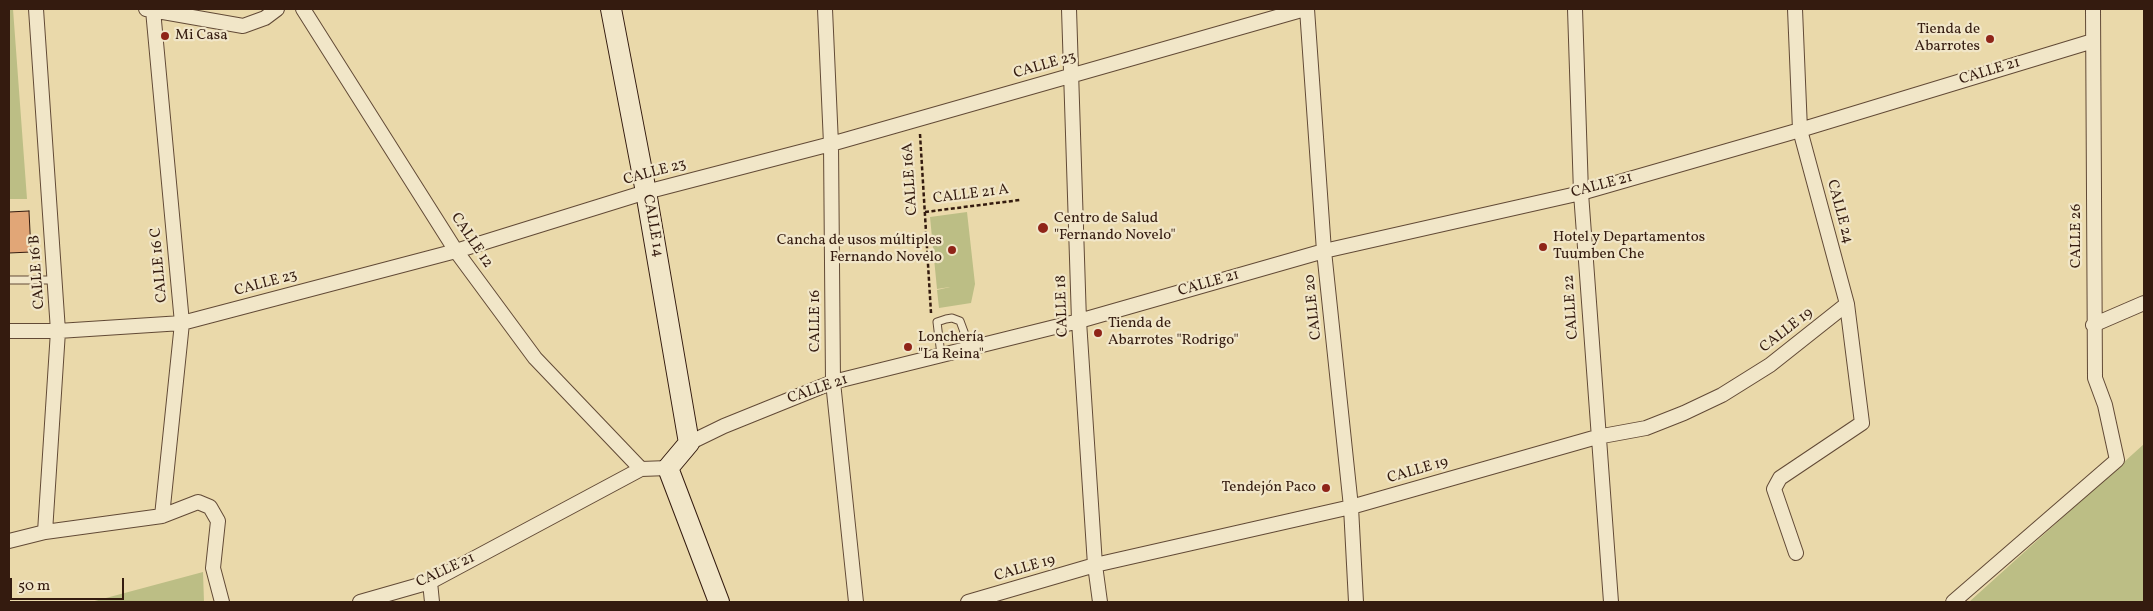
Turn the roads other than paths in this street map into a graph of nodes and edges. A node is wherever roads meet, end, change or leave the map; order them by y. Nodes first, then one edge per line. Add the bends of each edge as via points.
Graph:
1 (36, 9) edge
2 (150, 9) edge
3 (277, 9) edge
4 (302, 9) edge
5 (611, 9) edge
6 (825, 9) edge
7 (1069, 9) edge
8 (1306, 9) edge
9 (1575, 9) edge
10 (1794, 9) edge
11 (2093, 9) edge
12 (2093, 41) junction
13 (1072, 75) junction
14 (1800, 130) junction
15 (831, 144) junction
16 (646, 192) junction
17 (1581, 192) junction
18 (456, 250) junction
19 (1324, 251) junction
20 (9, 280) edge
21 (55, 280) junction
22 (2144, 302) edge
23 (1847, 304) junction
24 (1079, 321) junction
25 (182, 323) junction
26 (2093, 325) junction
27 (58, 331) junction
28 (9, 332) edge
29 (970, 348) junction
30 (941, 355) junction
31 (833, 382) junction
32 (1597, 438) junction
33 (689, 443) junction
34 (668, 468) junction
35 (641, 470) junction
36 (1351, 507) junction
37 (162, 516) junction
38 (45, 532) junction
39 (9, 541) edge
40 (1796, 553) dead end
41 (1095, 565) junction
42 (430, 582) junction
43 (222, 602) edge
44 (360, 602) edge
45 (432, 602) edge
46 (719, 602) edge
47 (856, 602) edge
48 (968, 602) edge
49 (1100, 602) edge
50 (1356, 602) edge
51 (1611, 602) edge
52 (1953, 602) edge

1 - 21 street, CALLE 16 B
2 - 3 street via 244,26 265,18
2 - 25 street, CALLE 16 C
4 - 18 street, CALLE 12
5 - 16 street, CALLE 14
6 - 15 street, CALLE 16
7 - 13 street, CALLE 18
8 - 13 street, CALLE 23
8 - 19 street, CALLE 20
9 - 17 street, CALLE 22
10 - 14 street, CALLE 24
11 - 12 street, CALLE 26
12 - 14 street, CALLE 21
12 - 26 street, CALLE 26
13 - 15 street, CALLE 23
13 - 24 street, CALLE 18
14 - 17 street, CALLE 21
14 - 23 street, CALLE 24
15 - 16 street, CALLE 23
15 - 31 street, CALLE 16
16 - 18 street, CALLE 23
16 - 33 street, CALLE 14
17 - 19 street, CALLE 21
17 - 32 street, CALLE 22
18 - 25 street, CALLE 23
18 - 35 street, CALLE 12 via 535,358
19 - 24 street, CALLE 21
19 - 36 street, CALLE 20
20 - 21 lane
21 - 27 street, CALLE 16 B
22 - 26 street
23 - 32 street, CALLE 19 via 1770,365 1722,395 1646,428
23 - 40 street, CALLE 24 via 1862,422 1780,478 1774,489
24 - 29 street, CALLE 21
24 - 41 street, CALLE 18
25 - 27 street, CALLE 23
25 - 37 street, CALLE 16 C
26 - 52 street, CALLE 26 via 2094,378 2105,405 2117,460
27 - 28 street, CALLE 23
27 - 38 street, CALLE 16 B
29 - 30 street, CALLE 21
29 - 30 lane via 960,321 946,319 937,322
30 - 31 street, CALLE 21
31 - 33 street, CALLE 21
31 - 47 street, CALLE 16
32 - 36 street, CALLE 19
32 - 51 street, CALLE 22
33 - 34 street, CALLE 21
34 - 35 street, CALLE 21
34 - 46 street
35 - 42 street, CALLE 21
36 - 41 street, CALLE 19
36 - 50 street, CALLE 20
37 - 38 street
37 - 43 street via 198,502 210,507 218,521 213,568
38 - 39 street
41 - 48 street, CALLE 19
41 - 49 street, CALLE 18
42 - 44 street, CALLE 21
42 - 45 street

